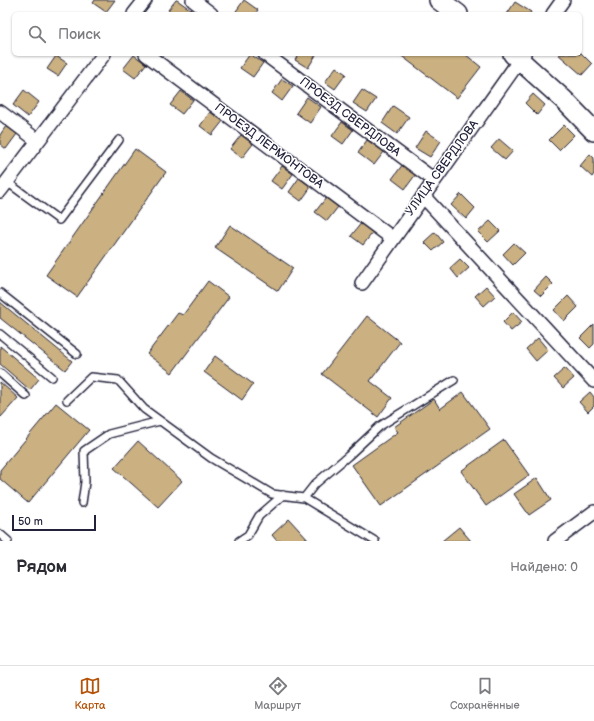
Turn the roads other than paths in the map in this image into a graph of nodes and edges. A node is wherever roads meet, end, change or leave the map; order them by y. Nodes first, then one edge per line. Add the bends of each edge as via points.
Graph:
1 (145, 0) edge
2 (193, 0) edge
3 (439, 0) edge
4 (563, 0) edge
5 (136, 12) edge
6 (209, 12) edge
7 (455, 12) edge
8 (554, 12) edge
9 (102, 56) edge
10 (149, 56) edge
11 (268, 56) edge
12 (519, 56) edge
13 (0, 112) edge
14 (594, 131) edge
15 (119, 140) dead end
16 (38, 141) junction
17 (434, 180) junction
18 (4, 187) edge
19 (423, 196) junction
20 (392, 238) junction
21 (362, 283) dead end
22 (0, 293) edge
23 (0, 334) edge
24 (77, 354) dead end
25 (0, 373) edge
26 (52, 377) dead end
27 (454, 380) dead end
28 (594, 381) edge
29 (26, 396) dead end
30 (67, 400) dead end
31 (160, 421) junction
32 (283, 495) junction
33 (304, 498) junction
34 (82, 503) dead end
35 (594, 512) edge
36 (0, 534) edge
37 (250, 538) edge
38 (8, 541) edge
39 (239, 541) edge
40 (376, 541) edge
41 (555, 541) edge

1 - 5 street
2 - 6 street
3 - 7 street
4 - 8 street
9 - 16 street
10 - 20 street, ПРОЕЗД ЛЕРМОНТОВА
11 - 17 street, ПРОЕЗД СВЕРДЛОВА
12 - 14 street
12 - 17 street, УЛИЦА СВЕРДЛОВА
13 - 16 street
15 - 18 lane via 59,220
16 - 18 street
17 - 19 street, УЛИЦА СВЕРДЛОВА
19 - 20 street, УЛИЦА СВЕРДЛОВА
19 - 28 street
20 - 21 street, УЛИЦА СВЕРДЛОВА
22 - 24 lane
23 - 26 lane
25 - 29 lane
27 - 33 lane via 380,426
30 - 31 lane via 91,377 118,380 144,410
31 - 32 lane via 211,458 272,494
31 - 34 lane via 109,434 84,451 85,482
32 - 33 lane
32 - 37 lane via 259,516
33 - 40 lane
35 - 41 street
36 - 38 lane
37 - 39 lane

